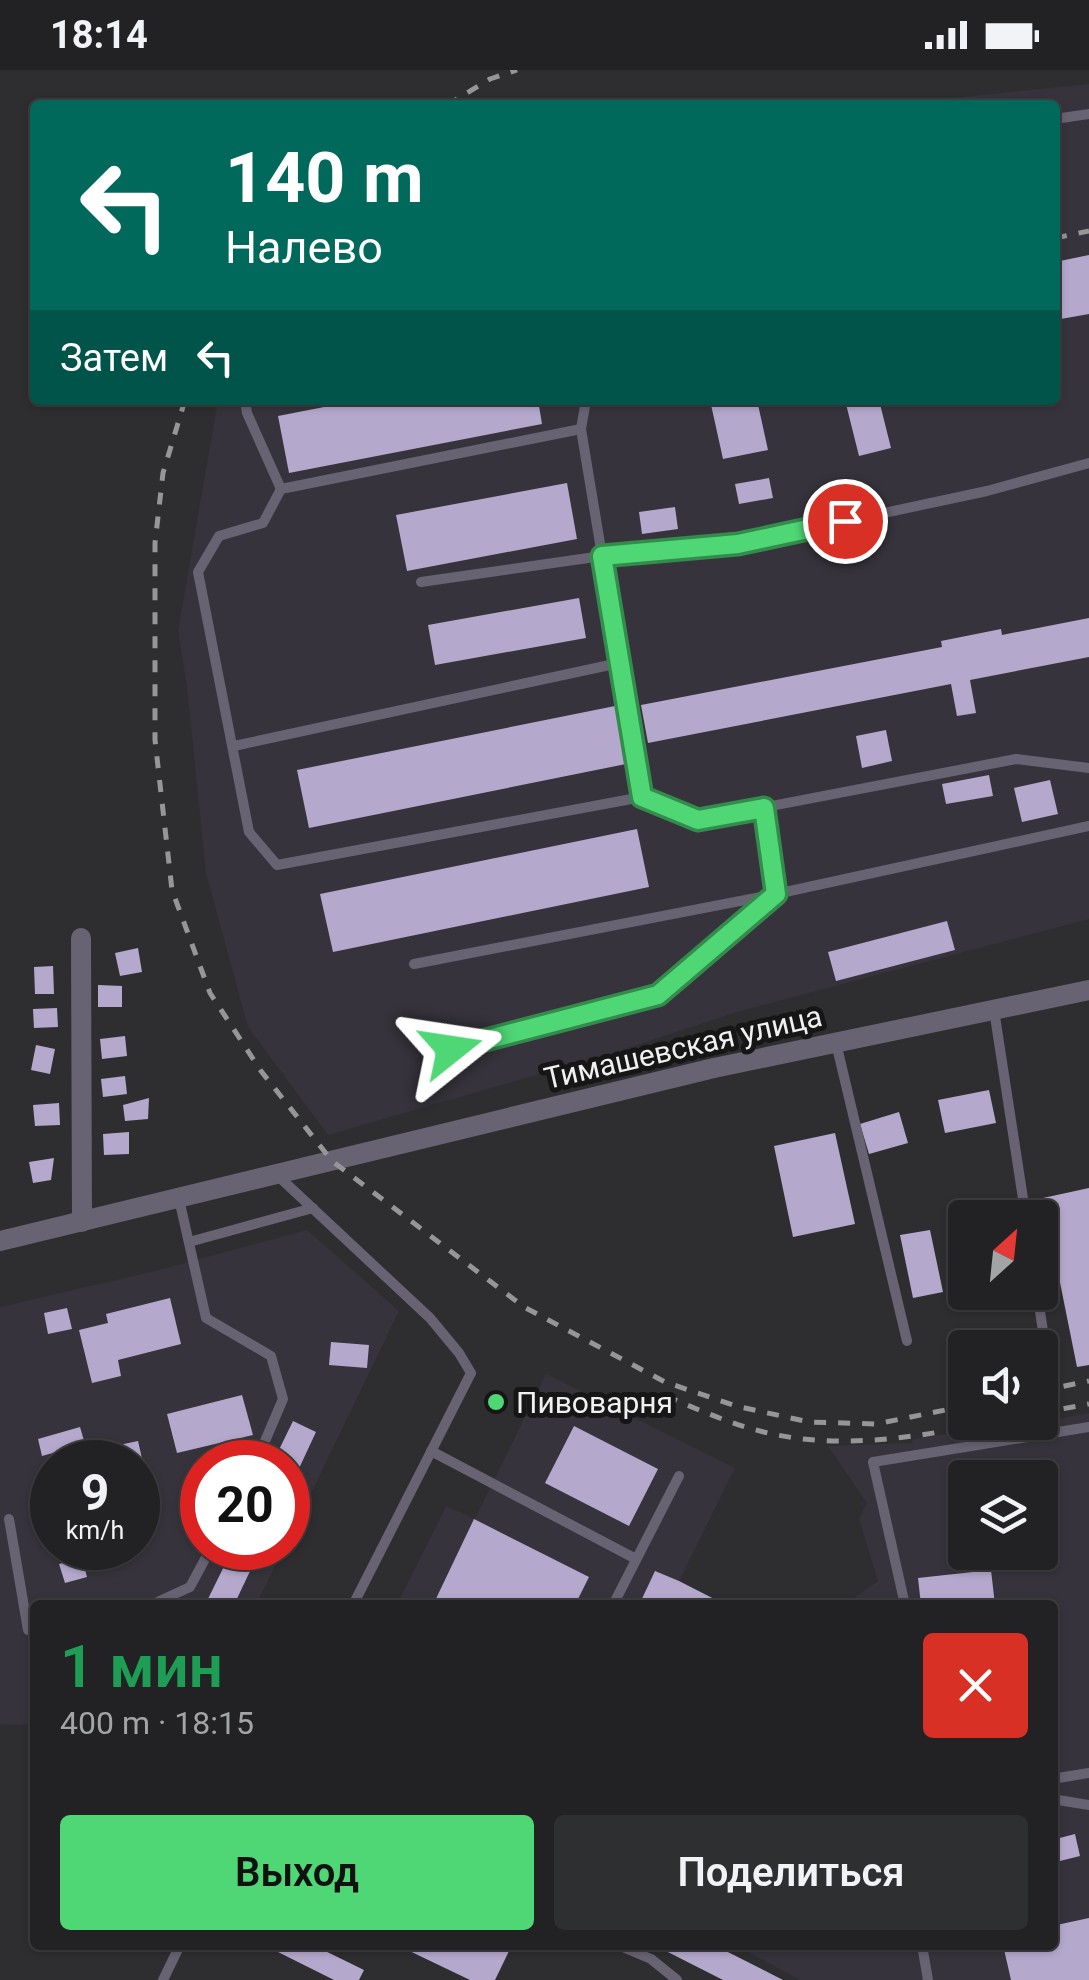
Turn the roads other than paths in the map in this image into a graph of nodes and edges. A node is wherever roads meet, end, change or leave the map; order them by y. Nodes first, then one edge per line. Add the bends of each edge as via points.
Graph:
1 (1089, 114) edge
2 (1060, 118) edge
3 (245, 405) edge
4 (585, 405) edge
5 (581, 430) junction
6 (1089, 463) edge
7 (280, 488) junction
8 (602, 556) junction
9 (421, 582) dead end
10 (620, 662) junction
11 (234, 746) junction
12 (1089, 768) edge
13 (642, 797) junction
14 (764, 808) junction
15 (1089, 826) edge
16 (776, 894) junction
17 (81, 938) dead end
18 (414, 964) dead end
19 (1089, 990) edge
20 (994, 1010) junction
21 (836, 1042) junction
22 (451, 1049) dead end
23 (276, 1175) junction
24 (179, 1199) junction
25 (1023, 1200) edge
26 (312, 1208) junction
27 (82, 1222) junction
28 (0, 1241) edge
29 (189, 1242) junction
30 (908, 1341) dead end
31 (1089, 1427) edge
32 (266, 1440) edge
33 (432, 1451) junction
34 (679, 1476) dead end
35 (9, 1519) dead end
36 (636, 1559) junction
37 (199, 1570) edge
38 (162, 1600) edge
39 (356, 1600) edge
40 (616, 1600) edge
41 (904, 1600) edge
42 (30, 1630) edge
43 (1089, 1773) edge
44 (1058, 1778) edge
45 (1058, 1800) edge
46 (1089, 1805) edge
47 (178, 1950) edge
48 (630, 1950) edge
49 (923, 1950) edge
50 (163, 1980) edge
51 (677, 1980) edge
52 (928, 1980) edge

1 - 2 lane
3 - 7 lane
4 - 5 lane
5 - 7 lane
5 - 8 lane
6 - 8 lane via 738,544
7 - 11 lane via 263,522 219,536 198,572
8 - 9 lane
8 - 10 lane
10 - 11 lane
10 - 13 lane
11 - 13 lane via 249,832 277,865
12 - 14 lane via 1016,760
13 - 14 lane via 698,820
14 - 16 lane
15 - 16 lane
16 - 18 lane
16 - 22 lane via 658,995
17 - 27 street
19 - 20 street, Тимашевская улица
20 - 21 street, Тимашевская улица
20 - 25 lane
21 - 23 street, Тимашевская улица
21 - 30 lane
23 - 24 street, Тимашевская улица
23 - 26 lane
24 - 27 street, Тимашевская улица
24 - 29 lane
26 - 29 lane
26 - 33 lane via 430,1318 471,1373
27 - 28 street, Тимашевская улица
29 - 32 lane via 206,1318 271,1356 284,1399
31 - 41 lane via 873,1462
33 - 36 lane
33 - 39 lane
34 - 36 lane
35 - 42 lane
36 - 40 lane
37 - 38 lane via 190,1587
43 - 44 lane
45 - 46 lane
47 - 50 lane
48 - 51 lane
49 - 52 lane

